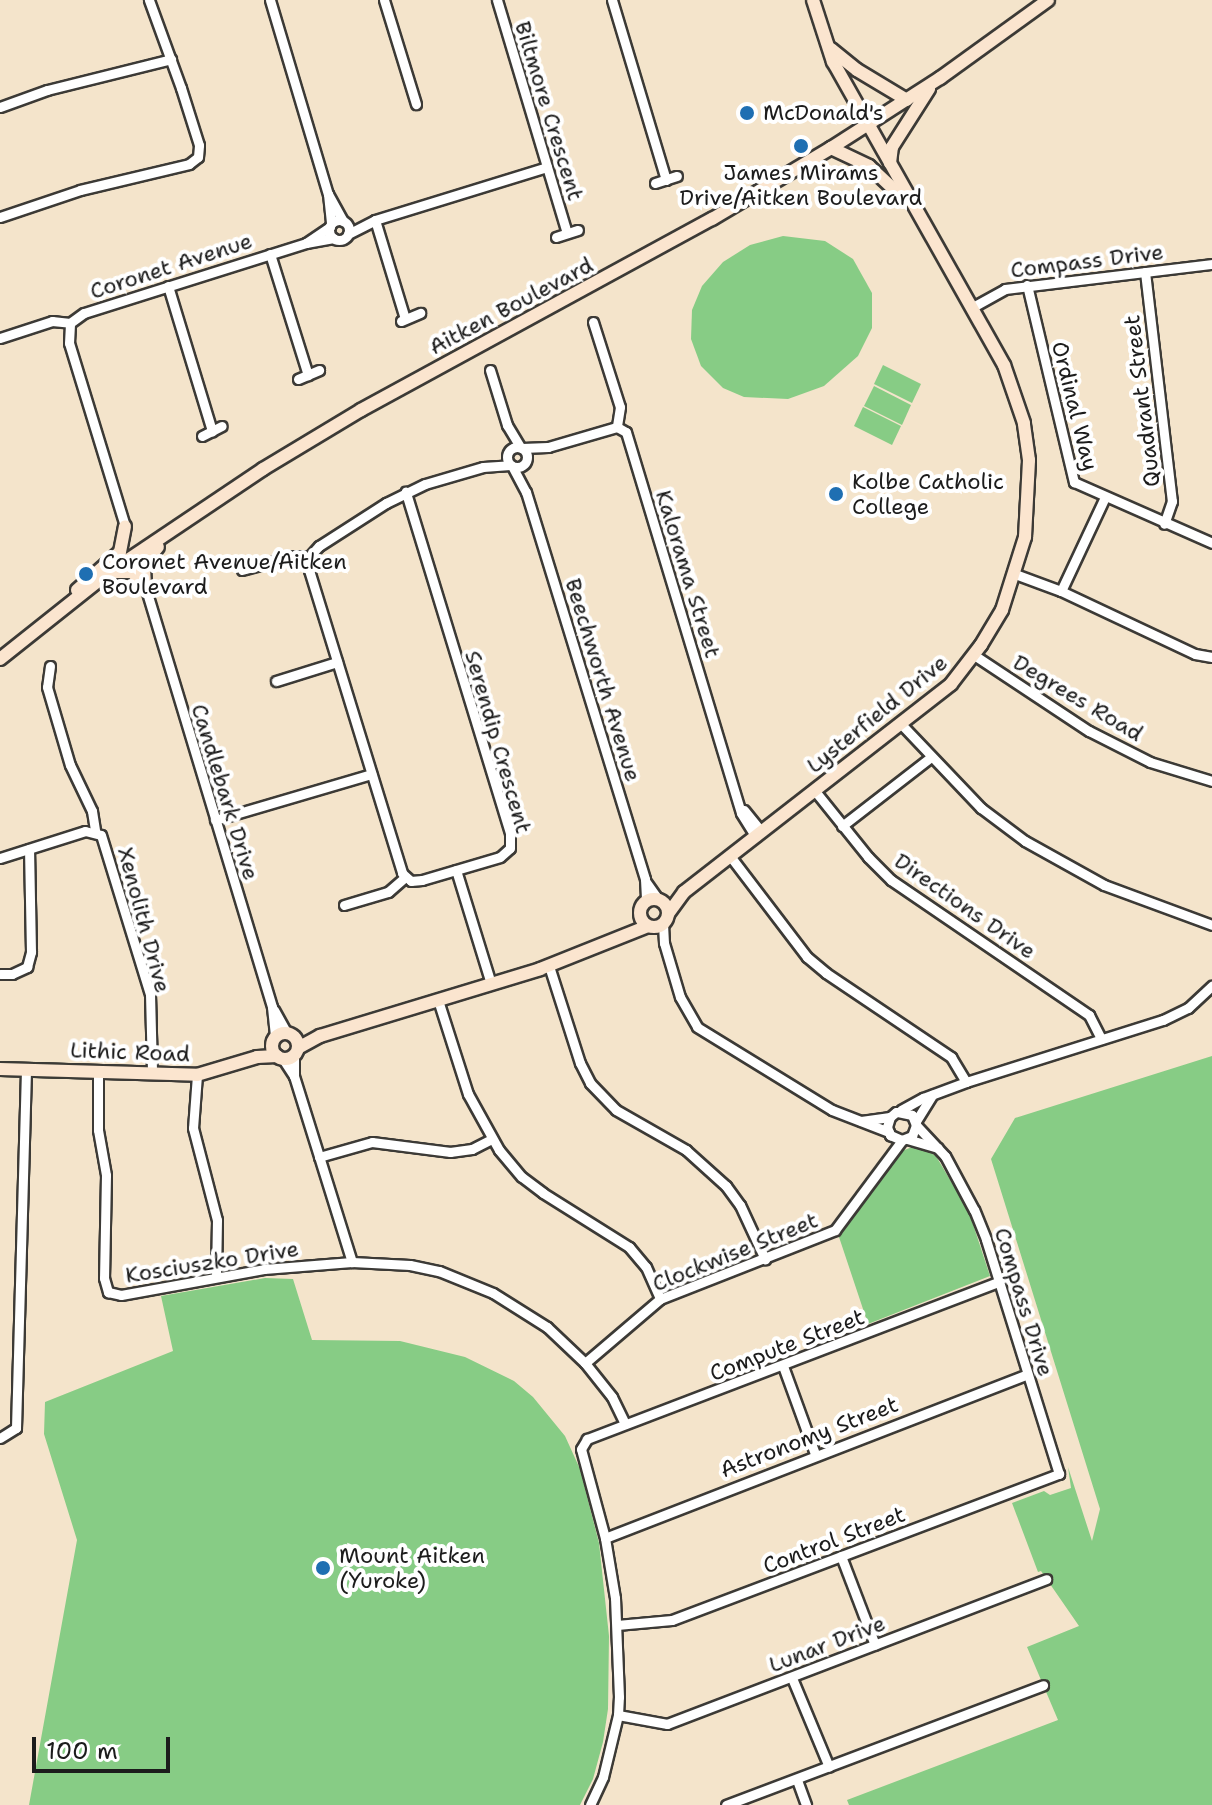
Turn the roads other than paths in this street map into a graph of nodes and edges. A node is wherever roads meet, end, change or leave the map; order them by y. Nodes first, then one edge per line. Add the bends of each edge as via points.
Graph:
1 (149, 0) edge
2 (270, 0) edge
3 (384, 0) edge
4 (497, 0) edge
5 (612, 0) edge
6 (813, 0) edge
7 (1048, 0) edge
8 (824, 40) junction
9 (171, 59) junction
10 (940, 78) junction
11 (907, 100) junction
12 (416, 104) dead end
13 (0, 107) edge
14 (867, 126) junction
15 (831, 148) junction
16 (547, 167) junction
17 (892, 169) junction
18 (677, 176) dead end
19 (666, 180) junction
20 (655, 183) dead end
21 (328, 194) junction
22 (0, 217) edge
23 (375, 220) junction
24 (344, 221) junction
25 (921, 221) junction
26 (330, 226) junction
27 (578, 230) dead end
28 (348, 234) junction
29 (334, 238) junction
30 (306, 243) junction
31 (270, 254) junction
32 (1212, 264) edge
33 (1145, 272) junction
34 (1027, 285) junction
35 (168, 286) junction
36 (971, 308) junction
37 (420, 313) dead end
38 (593, 322) dead end
39 (68, 327) junction
40 (0, 338) edge
41 (319, 370) dead end
42 (490, 370) dead end
43 (308, 375) junction
44 (298, 379) dead end
45 (507, 425) junction
46 (222, 426) dead end
47 (617, 427) junction
48 (212, 431) junction
49 (202, 436) dead end
50 (521, 447) junction
51 (548, 447) junction
52 (508, 451) junction
53 (525, 463) junction
54 (511, 465) junction
55 (483, 467) junction
56 (247, 480) junction
57 (406, 492) junction
58 (526, 492) junction
59 (1105, 497) junction
60 (1164, 524) junction
61 (125, 526) junction
62 (165, 534) junction
63 (1212, 543) edge
64 (309, 557) junction
65 (242, 570) dead end
66 (110, 573) junction
67 (1015, 574) junction
68 (145, 586) junction
69 (1061, 591) junction
70 (61, 609) junction
71 (974, 655) junction
72 (1212, 657) edge
73 (0, 659) edge
74 (337, 662) junction
75 (50, 666) dead end
76 (276, 681) dead end
77 (902, 725) junction
78 (931, 757) junction
79 (371, 774) junction
80 (1212, 781) edge
81 (815, 791) junction
82 (215, 820) junction
83 (842, 826) junction
84 (95, 831) junction
85 (759, 834) junction
86 (29, 849) junction
87 (730, 856) junction
88 (0, 858) edge
89 (456, 870) junction
90 (405, 877) junction
91 (684, 892) junction
92 (655, 900) junction
93 (344, 905) dead end
94 (640, 914) junction
95 (658, 923) junction
96 (1212, 925) edge
97 (623, 933) junction
98 (549, 966) junction
99 (0, 974) edge
100 (491, 984) junction
101 (1212, 986) edge
102 (438, 1000) junction
103 (1101, 1039) junction
104 (285, 1046) junction
105 (0, 1069) edge
106 (26, 1069) junction
107 (98, 1071) junction
108 (152, 1073) junction
109 (197, 1075) junction
110 (966, 1082) junction
111 (932, 1095) junction
112 (901, 1110) junction
113 (890, 1117) junction
114 (858, 1121) junction
115 (916, 1123) junction
116 (889, 1134) junction
117 (492, 1139) junction
118 (904, 1139) junction
119 (938, 1148) junction
120 (319, 1157) junction
121 (887, 1164) junction
122 (765, 1259) junction
123 (352, 1262) junction
124 (216, 1277) junction
125 (999, 1282) junction
126 (660, 1299) junction
127 (585, 1363) junction
128 (783, 1366) junction
129 (1027, 1374) junction
130 (625, 1424) junction
131 (0, 1438) edge
132 (815, 1454) junction
133 (1059, 1474) joint
134 (605, 1538) junction
135 (841, 1556) junction
136 (1046, 1579) dead end
137 (617, 1625) junction
138 (875, 1645) junction
139 (792, 1678) junction
140 (1043, 1685) dead end
141 (618, 1715) junction
142 (829, 1767) junction
143 (797, 1780) junction
144 (590, 1805) edge
145 (726, 1805) edge
146 (806, 1805) edge

1 - 9 street
2 - 21 street
3 - 12 street
4 - 16 street, Biltmore Crescent
5 - 19 street
6 - 8 street, Lysterfield Drive
7 - 10 street, Aitken Boulevard
8 - 11 street via 857,70
8 - 14 street, Lysterfield Drive
9 - 13 street
9 - 22 street via 199,145 196,160
10 - 11 street, Aitken Boulevard
10 - 17 street via 892,147
11 - 14 street, Aitken Boulevard
14 - 15 street, Aitken Boulevard
14 - 17 street, Lysterfield Drive
15 - 25 street via 869,166
15 - 56 street, Aitken Boulevard via 712,219 361,410
16 - 23 street
16 - 27 street, Biltmore Crescent via 562,235
17 - 25 street, Lysterfield Drive
18 - 19 street
19 - 20 street
21 - 24 street
21 - 26 street
23 - 24 street
23 - 28 street
23 - 37 street via 402,320
24 - 26 street, Coronet Avenue
24 - 28 street
25 - 36 street, Lysterfield Drive
26 - 29 street
26 - 30 street, Coronet Avenue
28 - 29 street, Coronet Avenue
29 - 30 street, Coronet Avenue
30 - 31 street, Coronet Avenue
31 - 35 street, Coronet Avenue
31 - 43 street
32 - 33 street, Compass Drive
33 - 34 street, Compass Drive
33 - 60 street, Quadrant Street via 1172,501
34 - 36 street, Compass Drive via 1005,289
34 - 59 street, Ordinal Way via 1072,479
35 - 39 street, Coronet Avenue via 84,313
35 - 48 street
36 - 67 street, Lysterfield Drive via 1004,365 1024,423 1030,496
38 - 47 street via 620,407
39 - 40 street via 45,324
39 - 61 street
41 - 43 street
42 - 45 street
43 - 44 street
45 - 50 street, Beechworth Avenue
45 - 52 street, Beechworth Avenue
46 - 48 street
47 - 51 street
47 - 85 street, Kalorama Street via 629,438 739,804
48 - 49 street
50 - 51 street
50 - 52 street
50 - 53 street, Beechworth Avenue
51 - 53 street
52 - 54 street, Beechworth Avenue
52 - 55 street
53 - 54 street
53 - 58 street, Beechworth Avenue
54 - 55 street
54 - 58 street, Beechworth Avenue
55 - 57 street
56 - 62 street, Aitken Boulevard
56 - 68 street via 149,555
57 - 64 street
57 - 89 street, Serendip Crescent via 511,841 500,857
58 - 92 street, Beechworth Avenue
59 - 60 street, Ordinal Way
59 - 69 street
60 - 63 street, Ordinal Way
61 - 62 street via 140,540
61 - 70 street via 120,552 87,578
62 - 66 street, Aitken Boulevard
64 - 65 street
64 - 74 street
66 - 68 street via 132,572
66 - 70 street, Aitken Boulevard
67 - 69 street
67 - 71 street, Lysterfield Drive via 1002,610
68 - 82 street, Candlebark Drive
69 - 72 street via 1195,654
70 - 73 street, Aitken Boulevard
71 - 77 street, Lysterfield Drive via 943,692
71 - 80 street, Degrees Road via 1089,731 1150,762
74 - 76 street
74 - 79 street
75 - 84 street via 47,687
77 - 78 street
77 - 81 street, Lysterfield Drive
78 - 83 street
78 - 96 street via 981,808 1025,841 1104,885
79 - 82 street
79 - 90 street
81 - 83 street, Directions Drive
81 - 85 street, Lysterfield Drive
82 - 104 street, Candlebark Drive
83 - 103 street, Directions Drive via 891,880 1089,1015
84 - 86 street, Xenolith Drive
84 - 108 street, Xenolith Drive via 101,835 150,994
85 - 87 street, Lysterfield Drive
86 - 88 street, Xenolith Drive
86 - 99 street via 31,952 27,967
87 - 91 street, Lysterfield Drive
87 - 110 street via 807,957 951,1057
89 - 90 street, Serendip Crescent via 416,882
89 - 100 street
90 - 93 street via 388,892
91 - 92 street, Lysterfield Drive
91 - 95 street, Lysterfield Drive
92 - 94 street
92 - 95 street
94 - 95 street
94 - 97 street
95 - 97 street
95 - 114 street via 680,997 697,1027
97 - 98 street
98 - 100 street
98 - 122 street via 590,1083 616,1110 686,1150 726,1186
100 - 102 street
101 - 103 street via 1188,1008 1163,1020
102 - 104 street
102 - 117 street via 468,1094
103 - 110 street
104 - 109 street, Lithic Road
104 - 120 street, Candlebark Drive
105 - 106 street, Lithic Road
106 - 107 street, Lithic Road
106 - 131 street via 16,1428
107 - 108 street, Lithic Road
107 - 124 street, Kosciuszko Drive via 108,1292 121,1295
108 - 109 street, Lithic Road
109 - 124 street via 193,1128 217,1220
110 - 111 street
111 - 112 street
111 - 115 street
112 - 113 street
112 - 115 street, Compass Drive
113 - 114 street
113 - 116 street
114 - 116 street
115 - 118 street, Clockwise Street
115 - 119 street, Compass Drive
116 - 118 street
116 - 121 street
117 - 120 street via 450,1152 372,1142
117 - 126 street via 532,1185 629,1247 646,1267
118 - 119 street
118 - 121 street, Clockwise Street
119 - 125 street, Compass Drive via 974,1210
120 - 123 street, Candlebark Drive
121 - 122 street, Clockwise Street via 835,1230
122 - 126 street, Clockwise Street
123 - 124 street, Kosciuszko Drive
123 - 127 street, Kosciuszko Drive via 410,1265 464,1280 523,1310
125 - 128 street, Compute Street
125 - 129 street, Compass Drive
126 - 127 street, Clockwise Street
127 - 130 street, Kosciuszko Drive
128 - 130 street, Compute Street
128 - 132 street
129 - 132 street, Astronomy Street
129 - 133 street, Compass Drive
130 - 134 street, Compute Street via 587,1439 581,1449
132 - 134 street, Astronomy Street
133 - 135 street, Control Street
134 - 137 street
135 - 137 street, Control Street via 672,1620
135 - 138 street
136 - 138 street, Lunar Drive
137 - 141 street
138 - 139 street, Lunar Drive
139 - 141 street, Lunar Drive via 667,1724
139 - 142 street
140 - 142 street
141 - 144 street via 603,1777
142 - 143 street
143 - 145 street
143 - 146 street

